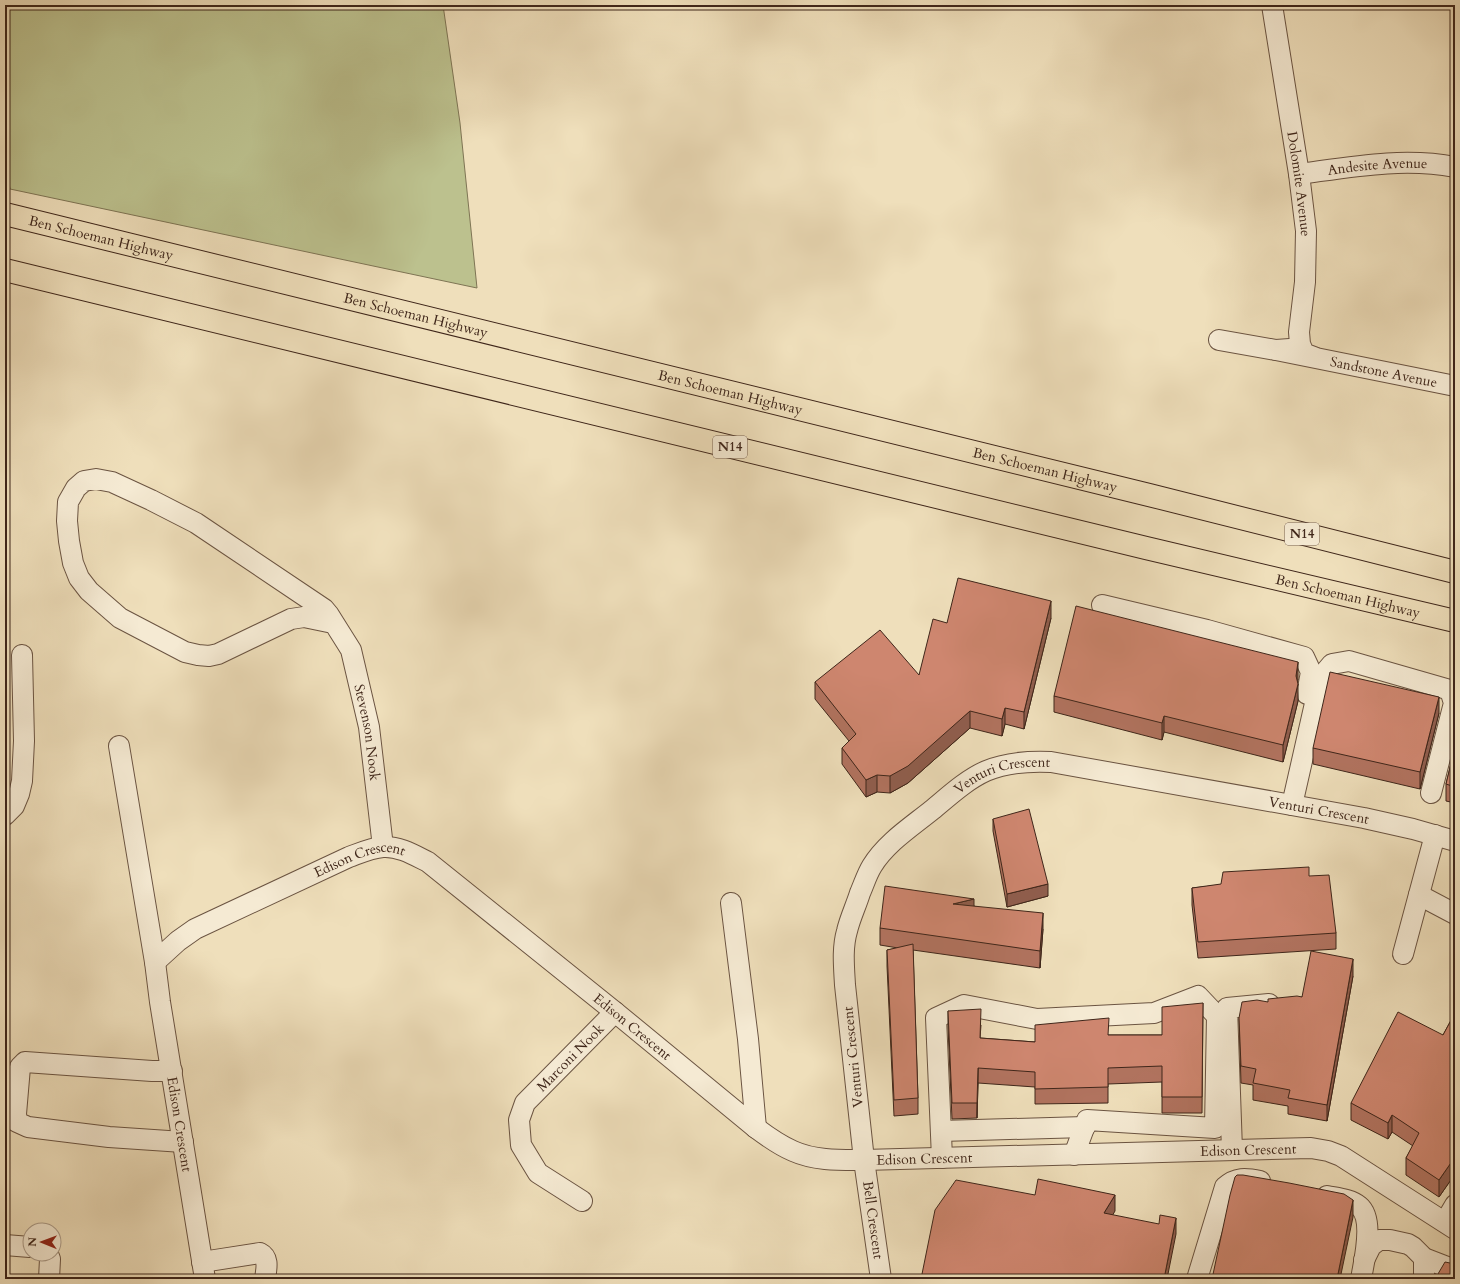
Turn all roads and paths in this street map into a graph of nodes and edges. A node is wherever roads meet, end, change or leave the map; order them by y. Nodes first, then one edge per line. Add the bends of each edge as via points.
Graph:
1 (1272, 5) edge
2 (1455, 167) edge
3 (1299, 174) junction
4 (5, 214) edge
5 (5, 270) edge
6 (1300, 332) junction
7 (1219, 340) dead end
8 (1276, 350) junction
9 (1314, 357) junction
10 (1455, 386) edge
11 (1149, 495) junction
12 (1455, 558) edge
13 (1455, 572) edge
14 (1102, 606) dead end
15 (1455, 621) edge
16 (333, 623) junction
17 (22, 655) dead end
18 (120, 746) dead end
19 (1431, 793) dead end
20 (1287, 804) junction
21 (5, 815) edge
22 (1435, 835) junction
23 (1455, 842) edge
24 (383, 847) junction
25 (1419, 895) junction
26 (731, 903) dead end
27 (1455, 914) edge
28 (1403, 954) dead end
29 (155, 962) junction
30 (1286, 1002) edge
31 (615, 1012) junction
32 (172, 1071) junction
33 (1085, 1127) junction
34 (756, 1128) junction
35 (941, 1131) junction
36 (183, 1142) junction
37 (1232, 1150) junction
38 (1074, 1155) junction
39 (942, 1158) junction
40 (864, 1160) junction
41 (1280, 1186) edge
42 (1310, 1192) edge
43 (582, 1201) dead end
44 (1455, 1205) edge
45 (1450, 1226) edge
46 (5, 1245) edge
47 (22, 1246) edge
48 (1424, 1258) junction
49 (50, 1262) edge
50 (204, 1270) edge
51 (1362, 1270) edge
52 (1455, 1270) edge
53 (49, 1279) edge
54 (265, 1279) edge
55 (881, 1279) edge
56 (1197, 1279) edge
57 (1424, 1279) edge

1 - 3 street, Dolomite Avenue
2 - 3 street, Andesite Avenue via 1385,163
3 - 6 street, Dolomite Avenue via 1306,231 1305,282
4 - 11 highway, Ben Schoeman Highway / N14
5 - 15 highway, Ben Schoeman Highway / N14
6 - 8 street via 1297,341 1289,349
6 - 9 street, Dolomite Avenue via 1303,351
7 - 8 street, Sandstone Avenue
8 - 9 street, Sandstone Avenue
9 - 10 street, Sandstone Avenue
11 - 12 highway
11 - 13 highway, Ben Schoeman Highway / N14
14 - 20 street via 1207,630 1304,657 1311,672
16 - 16 street, Stevenson Nook via 304,617 291,619 218,654 209,656 185,652 120,618 89,591 79,578 73,563 67,521 68,502 76,488 84,481 96,479 112,482 196,523 314,602 326,612
16 - 24 street, Stevenson Nook via 351,650 369,727
17 - 21 street via 22,781 14,806
18 - 29 street
19 - 20 street via 1454,703 1450,690 1348,660 1332,664 1321,677
20 - 22 street, Venturi Crescent via 1364,818
20 - 40 street, Venturi Crescent via 1052,762 1032,761 998,767 975,777 888,846 871,867 844,944 845,985
22 - 23 street, Venturi Crescent
22 - 25 street
24 - 29 street, Edison Crescent via 349,857 195,929
24 - 31 street, Edison Crescent via 399,849 428,862
25 - 27 street
25 - 28 street
26 - 34 street
29 - 32 street, Edison Crescent
30 - 37 street via 1227,1008
31 - 34 street, Edison Crescent
31 - 43 street, Marconi Nook via 525,1103 519,1120 521,1145 538,1173
32 - 36 street, Edison Crescent
32 - 36 street via 25,1062 20,1067 17,1122 42,1129
33 - 35 street
33 - 35 street via 1088,1120 1215,1128 1217,1016 1198,996 1154,1013 1037,1019 964,1005 936,1018
33 - 38 street
34 - 40 street, Edison Crescent via 776,1143 794,1152 813,1157
35 - 39 street
36 - 50 street, Edison Crescent
37 - 38 street, Edison Crescent
37 - 45 street, Edison Crescent via 1311,1148 1328,1151 1362,1168
38 - 39 street, Edison Crescent
39 - 40 street, Edison Crescent
40 - 55 street, Bell Crescent
41 - 56 street via 1249,1179 1232,1181 1225,1187
42 - 51 street via 1348,1200 1364,1212 1367,1232
44 - 45 street
46 - 47 street
48 - 51 street via 1408,1244 1379,1240 1371,1246
48 - 52 street
48 - 57 street
49 - 53 street
50 - 54 street via 260,1254 264,1255 267,1261

